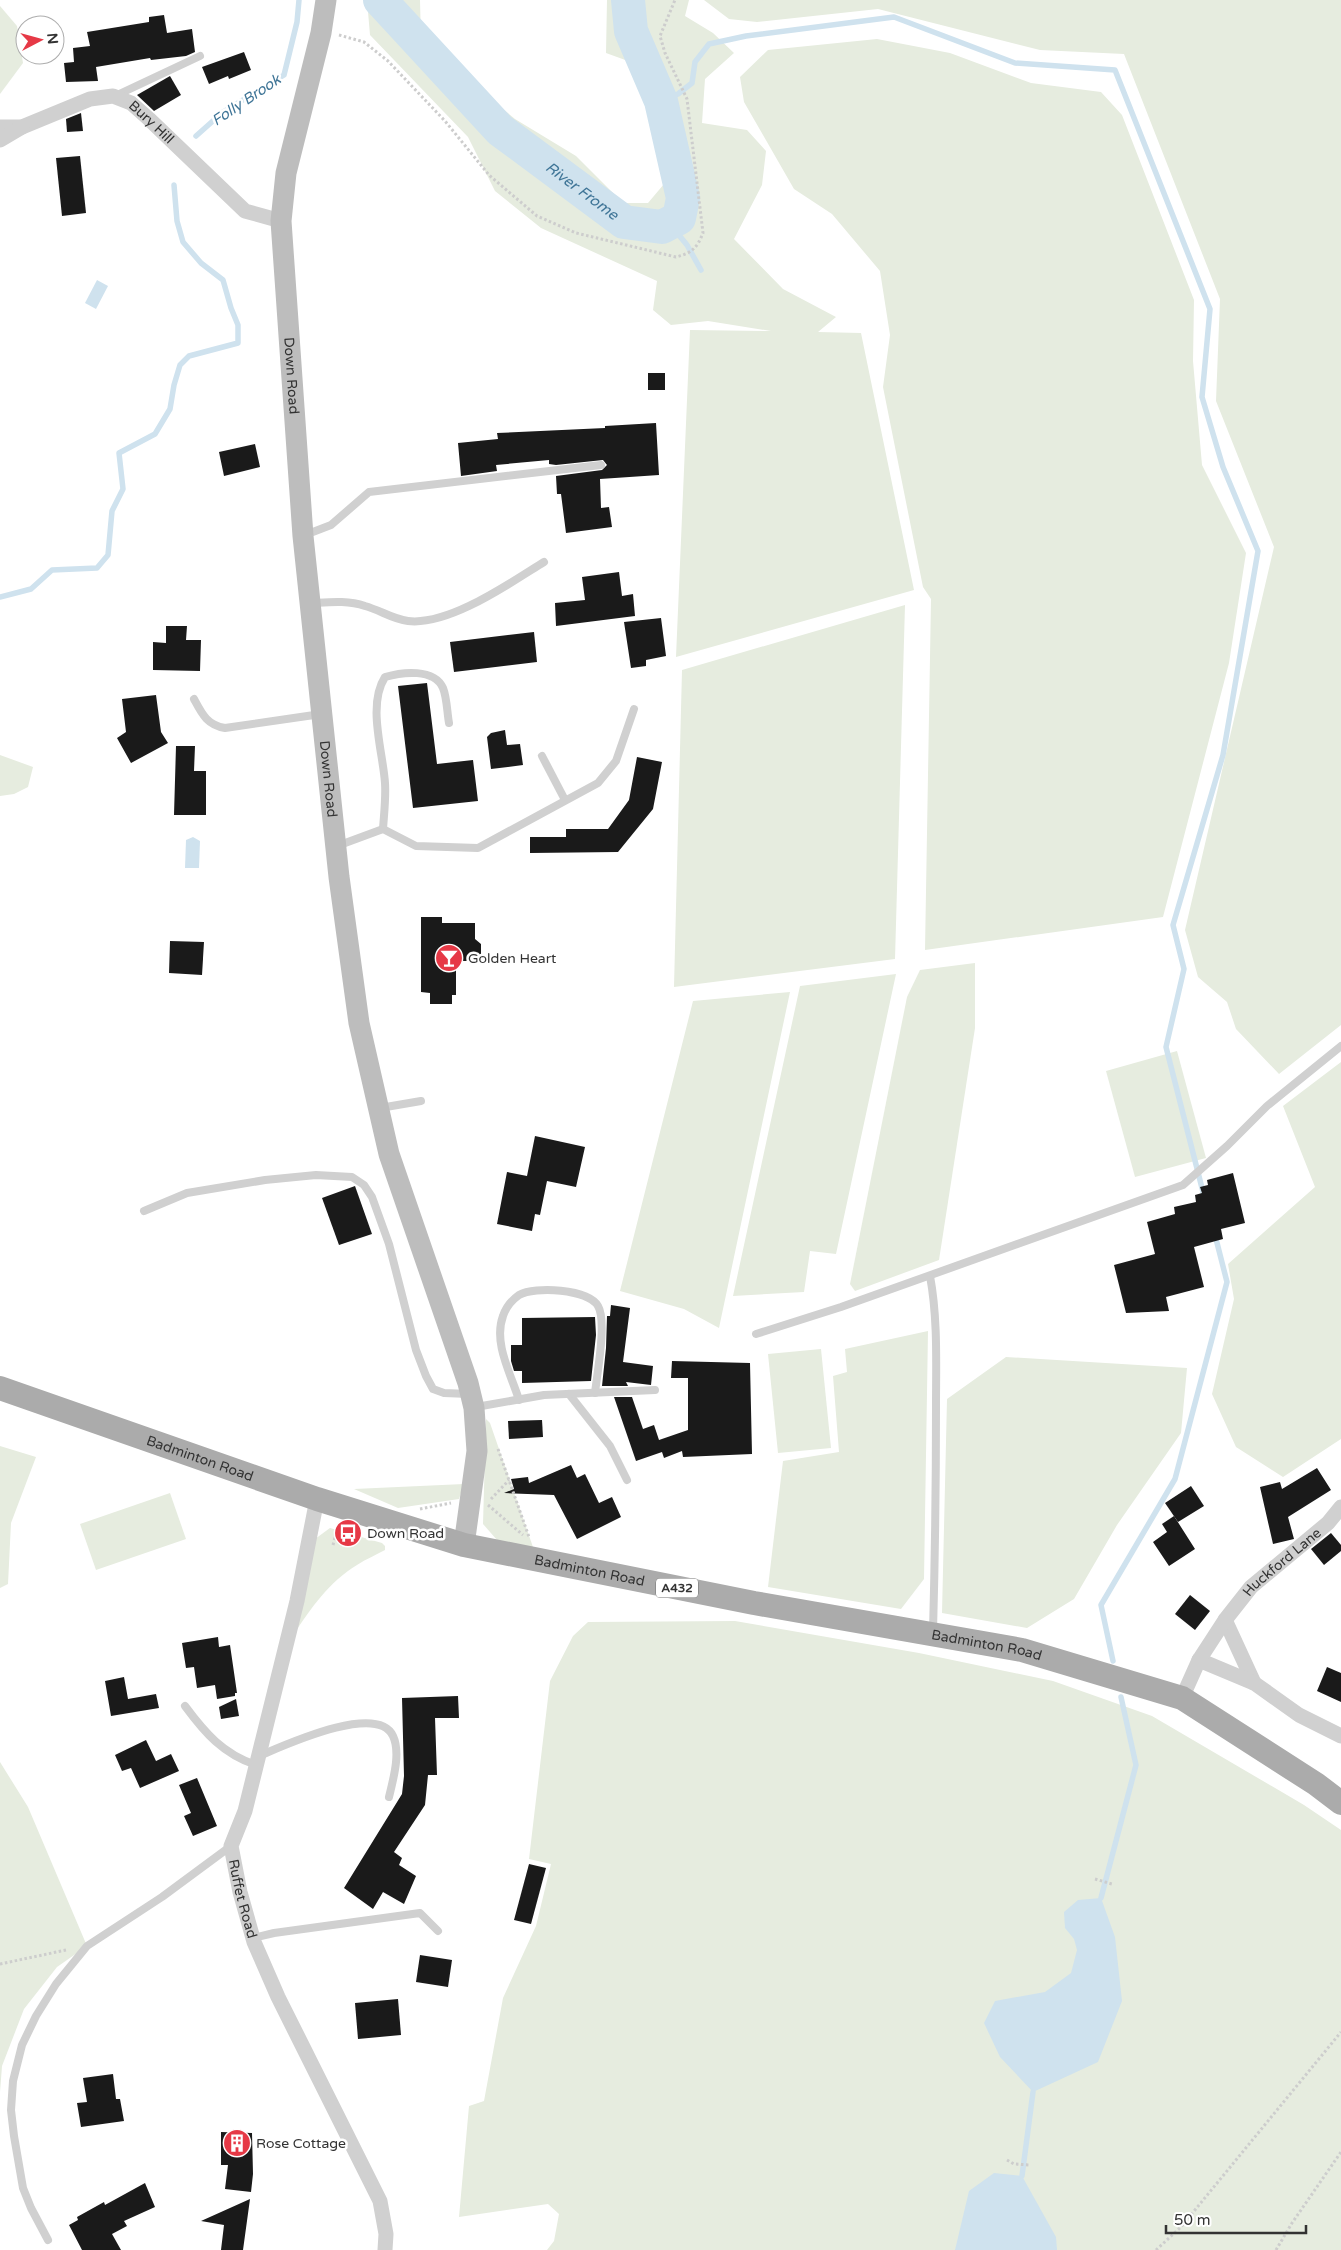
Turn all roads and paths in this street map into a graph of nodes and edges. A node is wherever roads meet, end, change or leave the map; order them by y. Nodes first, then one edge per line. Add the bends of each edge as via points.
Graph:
1 (675, 0) edge
2 (326, 1) edge
3 (321, 33) junction
4 (200, 56) dead end
5 (113, 96) junction
6 (0, 127) edge
7 (22, 127) junction
8 (0, 140) edge
9 (281, 221) junction
10 (601, 465) dead end
11 (303, 536) junction
12 (544, 562) dead end
13 (310, 603) junction
14 (194, 699) dead end
15 (634, 709) dead end
16 (321, 714) junction
17 (449, 723) dead end
18 (542, 756) dead end
19 (565, 800) junction
20 (383, 829) junction
21 (335, 847) junction
22 (1341, 1046) edge
23 (421, 1100) dead end
24 (378, 1108) junction
25 (144, 1211) dead end
26 (930, 1276) junction
27 (756, 1334) dead end
28 (0, 1388) edge
29 (655, 1390) dead end
30 (595, 1393) junction
31 (568, 1394) junction
32 (519, 1400) junction
33 (472, 1401) junction
34 (495, 1442) dead end
35 (509, 1480) junction
36 (627, 1480) dead end
37 (317, 1499) junction
38 (487, 1504) dead end
39 (1341, 1507) edge
40 (338, 1526) junction
41 (347, 1528) dead end
42 (309, 1537) junction
43 (530, 1541) dead end
44 (333, 1545) dead end
45 (464, 1545) junction
46 (1225, 1620) junction
47 (933, 1634) junction
48 (1199, 1660) junction
49 (1254, 1682) junction
50 (1182, 1698) junction
51 (185, 1706) dead end
52 (1341, 1736) edge
53 (257, 1761) junction
54 (388, 1797) dead end
55 (1341, 1803) edge
56 (232, 1846) junction
57 (1095, 1879) dead end
58 (1112, 1884) dead end
59 (438, 1932) dead end
60 (253, 1938) junction
61 (87, 1946) junction
62 (0, 1964) edge
63 (1341, 2032) edge
64 (1341, 2152) edge
65 (1006, 2160) dead end
66 (1030, 2165) dead end
67 (48, 2240) dead end
68 (385, 2250) edge
69 (1156, 2250) edge
70 (1276, 2250) edge

1 - 3 path via 660,36 687,99 703,233 697,248 676,257 576,233 537,216 489,176 445,121 388,61 364,42
2 - 3 street, Down Road
3 - 9 street, Down Road via 286,173
4 - 5 lane
5 - 7 street, Bury Hill via 90,99
5 - 9 street, Bury Hill via 131,103 246,211
6 - 7 street, Bury Hill
7 - 8 street
9 - 11 street, Down Road
10 - 11 lane via 369,492 331,525
11 - 13 street, Down Road
12 - 13 lane via 483,599 430,620 410,622 394,619 365,606 340,601
13 - 16 street, Down Road
14 - 16 lane via 206,720 225,728
15 - 19 lane via 616,761 598,783
16 - 21 street, Down Road
17 - 20 lane via 444,689 430,675 385,677 379,687 378,704 378,741 385,783
18 - 19 lane
19 - 20 lane via 478,848 416,846
20 - 21 lane
21 - 24 street, Down Road via 359,1023
22 - 26 lane via 1267,1106 1183,1185
23 - 24 lane
24 - 33 street, Down Road via 389,1154
25 - 33 lane via 187,1192 316,1175 352,1177 364,1185 372,1197 389,1244 416,1350 426,1376 433,1389
26 - 27 lane
26 - 47 lane via 936,1355
28 - 37 main road, Badminton Road / A432
29 - 30 lane
30 - 31 lane
30 - 32 lane via 601,1321 598,1306 588,1297 569,1292 540,1291 521,1294 511,1302 503,1316 502,1348
31 - 32 lane
31 - 36 lane via 610,1446
32 - 33 lane
33 - 45 street, Down Road via 477,1451
34 - 35 path
35 - 38 path
35 - 43 path
37 - 42 street, Ruffet Road
37 - 45 main road, Badminton Road / A432
39 - 46 street, Huckford Lane via 1328,1523 1251,1587
40 - 41 path
40 - 42 path via 329,1523
40 - 44 path
42 - 53 street, Ruffet Road via 297,1601
45 - 47 main road, Badminton Road / A432 via 754,1603
46 - 48 street, Huckford Lane
46 - 49 street
47 - 50 main road, Badminton Road / A432 via 1022,1650
48 - 49 street
48 - 50 street, Huckford Lane
49 - 52 street via 1299,1715
50 - 55 main road, Badminton Road / A432
51 - 53 lane via 204,1733 220,1747 236,1758
53 - 54 lane via 304,1738 348,1724 376,1723 393,1736 393,1778
53 - 56 street, Ruffet Road via 245,1811
56 - 60 street, Ruffet Road
56 - 61 lane
57 - 58 path
59 - 60 lane via 420,1913
60 - 68 street, Ruffet Road via 278,1997 380,2201 386,2234
61 - 62 path
61 - 67 lane via 56,1984 36,2016 22,2045 13,2081 12,2110 23,2188
63 - 69 path via 1180,2227
64 - 70 path
65 - 66 path

